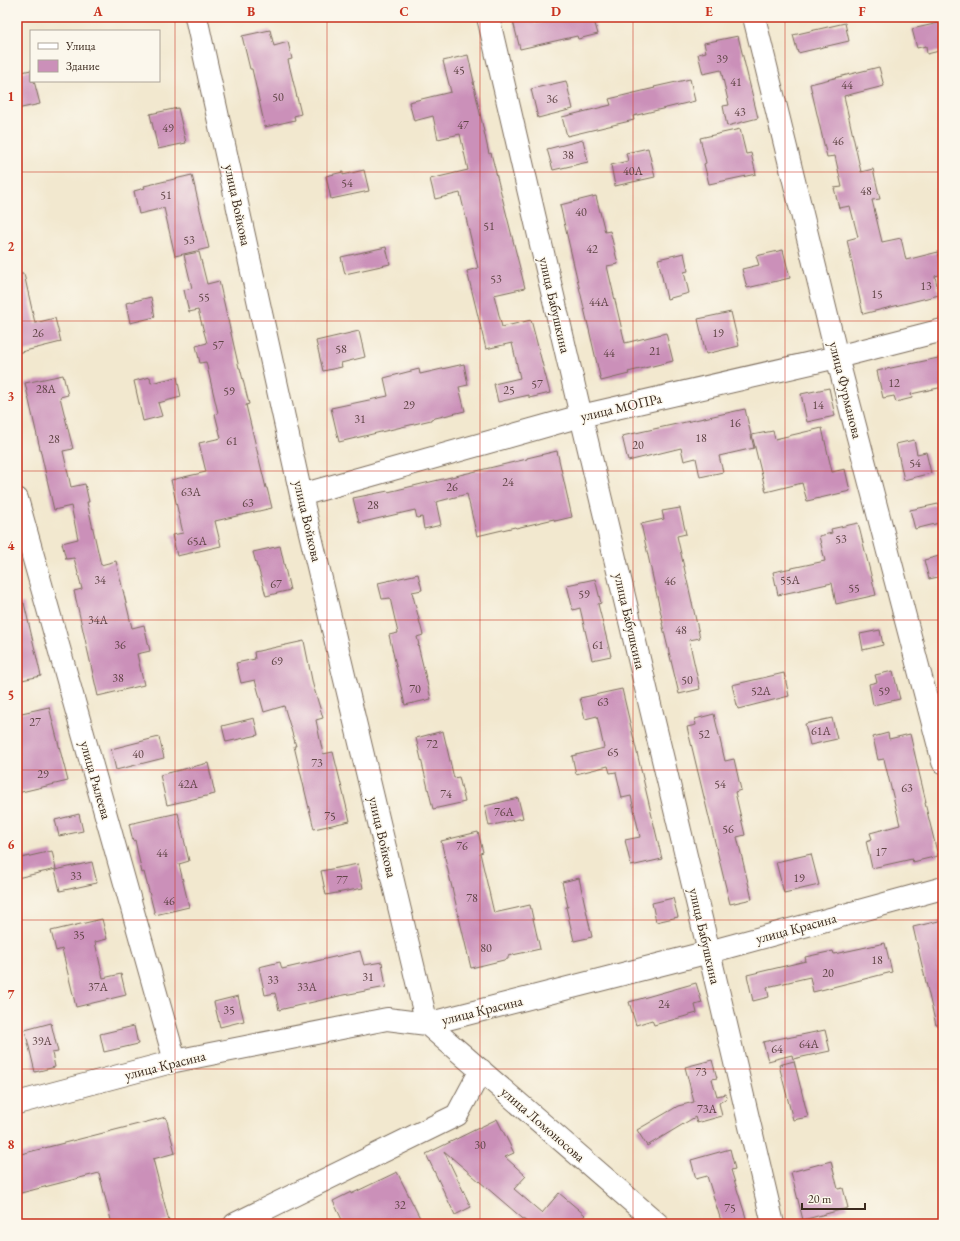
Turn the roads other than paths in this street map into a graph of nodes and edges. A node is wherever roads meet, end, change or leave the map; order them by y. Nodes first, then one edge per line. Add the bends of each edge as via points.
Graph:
1 (196, 17) edge
2 (488, 17) edge
3 (754, 17) edge
4 (943, 330) edge
5 (837, 357) junction
6 (581, 416) junction
7 (301, 495) junction
8 (17, 499) edge
9 (943, 762) edge
10 (943, 888) edge
11 (709, 952) junction
12 (427, 1024) junction
13 (174, 1061) junction
14 (480, 1070) junction
15 (17, 1103) edge
16 (235, 1224) edge
17 (658, 1224) edge
18 (773, 1224) edge

1 - 7 street, улица Войкова
2 - 6 street, улица Бабушкина
3 - 5 street, улица Фурманова
4 - 5 street, улица МОПРа
5 - 6 street, улица МОПРа
5 - 9 street, улица Фурманова
6 - 7 street, улица МОПРа
6 - 11 street, улица Бабушкина
7 - 12 street, улица Войкова
8 - 13 street, улица Рылеева
10 - 11 street, улица Красина
11 - 12 street, улица Красина
11 - 18 street, улица Бабушкина
12 - 13 street, улица Красина via 387,1019
12 - 14 street, улица Ломоносова
13 - 15 street, улица Красина
14 - 16 street via 457,1115
14 - 17 street, улица Ломоносова

